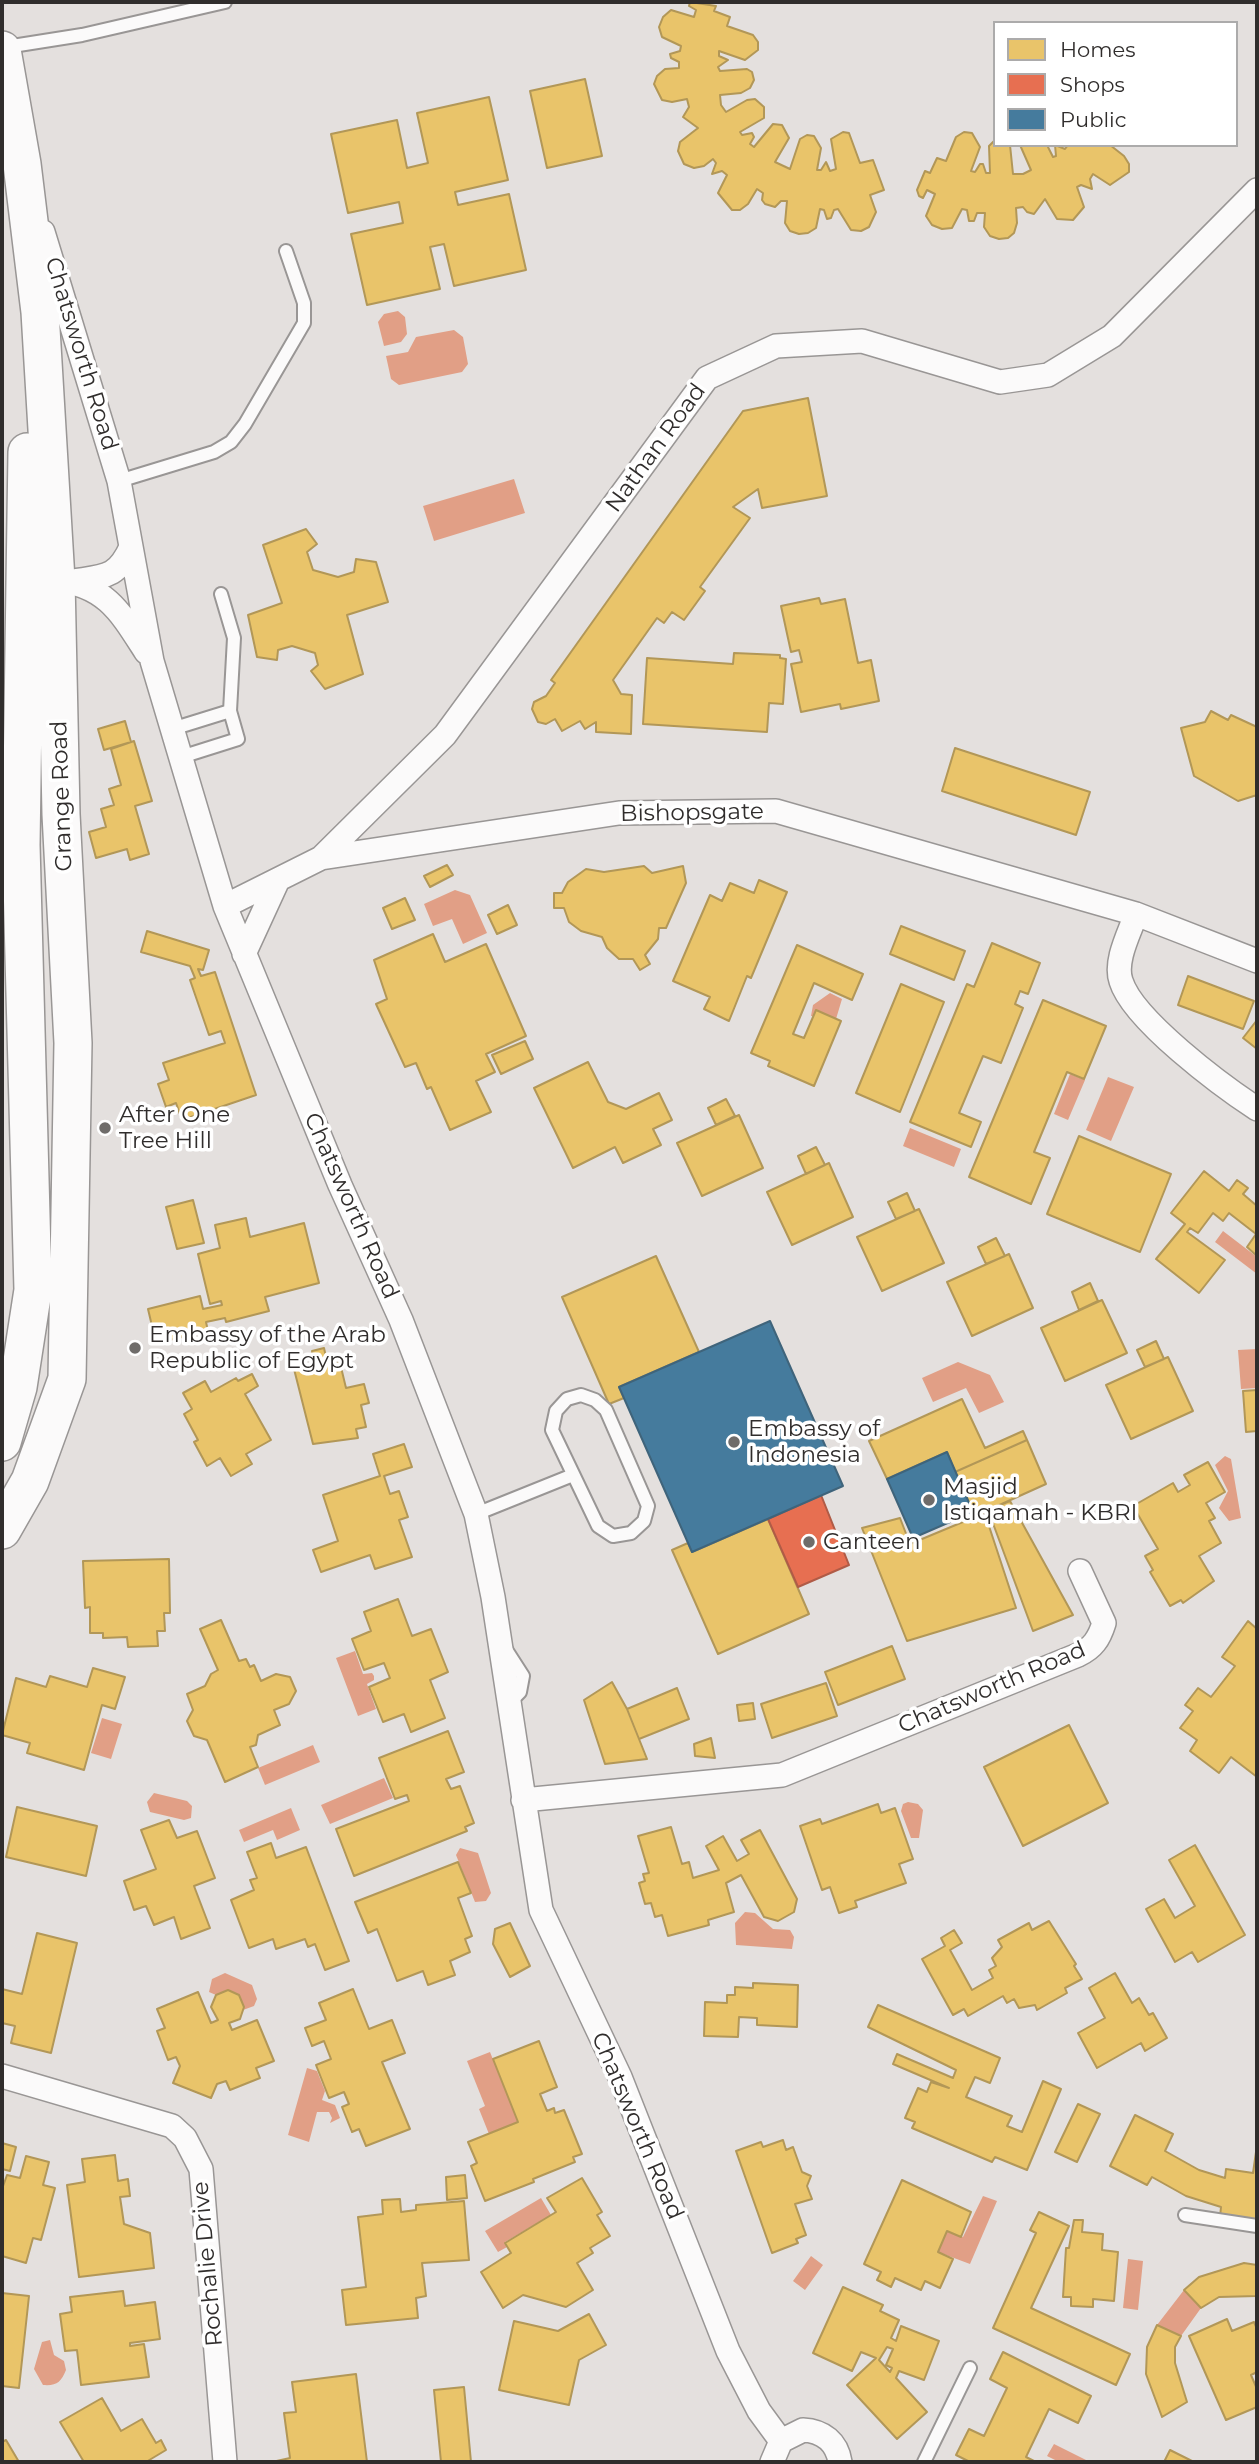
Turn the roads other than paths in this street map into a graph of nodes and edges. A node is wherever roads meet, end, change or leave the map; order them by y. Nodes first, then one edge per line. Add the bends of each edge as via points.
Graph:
1 (225, 2) edge
2 (2, 49) edge
3 (12, 174) edge
4 (1257, 190) edge
5 (286, 250) dead end
6 (119, 481) junction
7 (131, 547) junction
8 (64, 581) junction
9 (221, 594) dead end
10 (152, 661) junction
11 (230, 711) junction
12 (172, 729) junction
13 (181, 757) junction
14 (11, 844) edge
15 (63, 848) junction
16 (321, 858) junction
17 (278, 880) junction
18 (225, 906) junction
19 (1136, 914) junction
20 (244, 954) junction
21 (1257, 961) edge
22 (1257, 1109) edge
23 (2, 1442) edge
24 (573, 1475) junction
25 (476, 1514) junction
26 (2, 1530) edge
27 (1080, 1571) dead end
28 (523, 1800) junction
29 (2, 2076) edge
30 (1185, 2215) dead end
31 (1257, 2226) edge
32 (970, 2368) dead end
33 (781, 2441) junction
34 (225, 2462) edge
35 (772, 2462) edge
36 (840, 2462) edge
37 (924, 2462) edge

1 - 2 lane
2 - 3 main road, Grange Road
3 - 6 street, Chatsworth Road
3 - 8 main road, Grange Road via 40,312
3 - 14 main road, Grange Road via 30,352
4 - 16 street, Nathan Road via 1112,335 1048,375 1000,382 862,341 776,346 707,378 445,735
5 - 6 lane via 304,303 304,323 245,424 231,442 214,452
6 - 7 street, Chatsworth Road
7 - 8 street via 108,576
7 - 10 street, Chatsworth Road
8 - 10 street, Chatsworth Road via 98,591 114,606
8 - 15 main road, Grange Road
9 - 11 lane via 234,638
10 - 12 street, Chatsworth Road
11 - 12 lane
11 - 13 lane via 238,739
12 - 13 street, Chatsworth Road
13 - 18 street, Chatsworth Road
14 - 15 street
14 - 23 main road, Grange Road via 33,1290 18,1387
15 - 26 main road, Grange Road via 73,1043 66,1379 30,1481
16 - 17 street, Nathan Road
16 - 19 street, Bishopsgate via 619,813 776,811
17 - 18 street, Nathan Road
17 - 20 street
18 - 20 street, Chatsworth Road
19 - 21 street, Bishopsgate
19 - 22 street via 1119,979 1130,999 1149,1023
20 - 25 street, Chatsworth Road via 401,1320
24 - 24 lane via 552,1430 556,1410 567,1399 581,1395 595,1399 606,1410 648,1506 644,1521 631,1533 613,1535 597,1526
24 - 25 lane
25 - 28 street, Chatsworth Road
27 - 28 street, Chatsworth Road via 1104,1623 1099,1638 1078,1655 782,1775
28 - 33 street, Chatsworth Road via 541,1910 620,2077 728,2351 759,2411
29 - 34 street, Rochalie Drive via 172,2126 185,2138 201,2169
30 - 31 lane
32 - 37 lane
33 - 35 street
33 - 36 street via 791,2433 813,2431 836,2447

